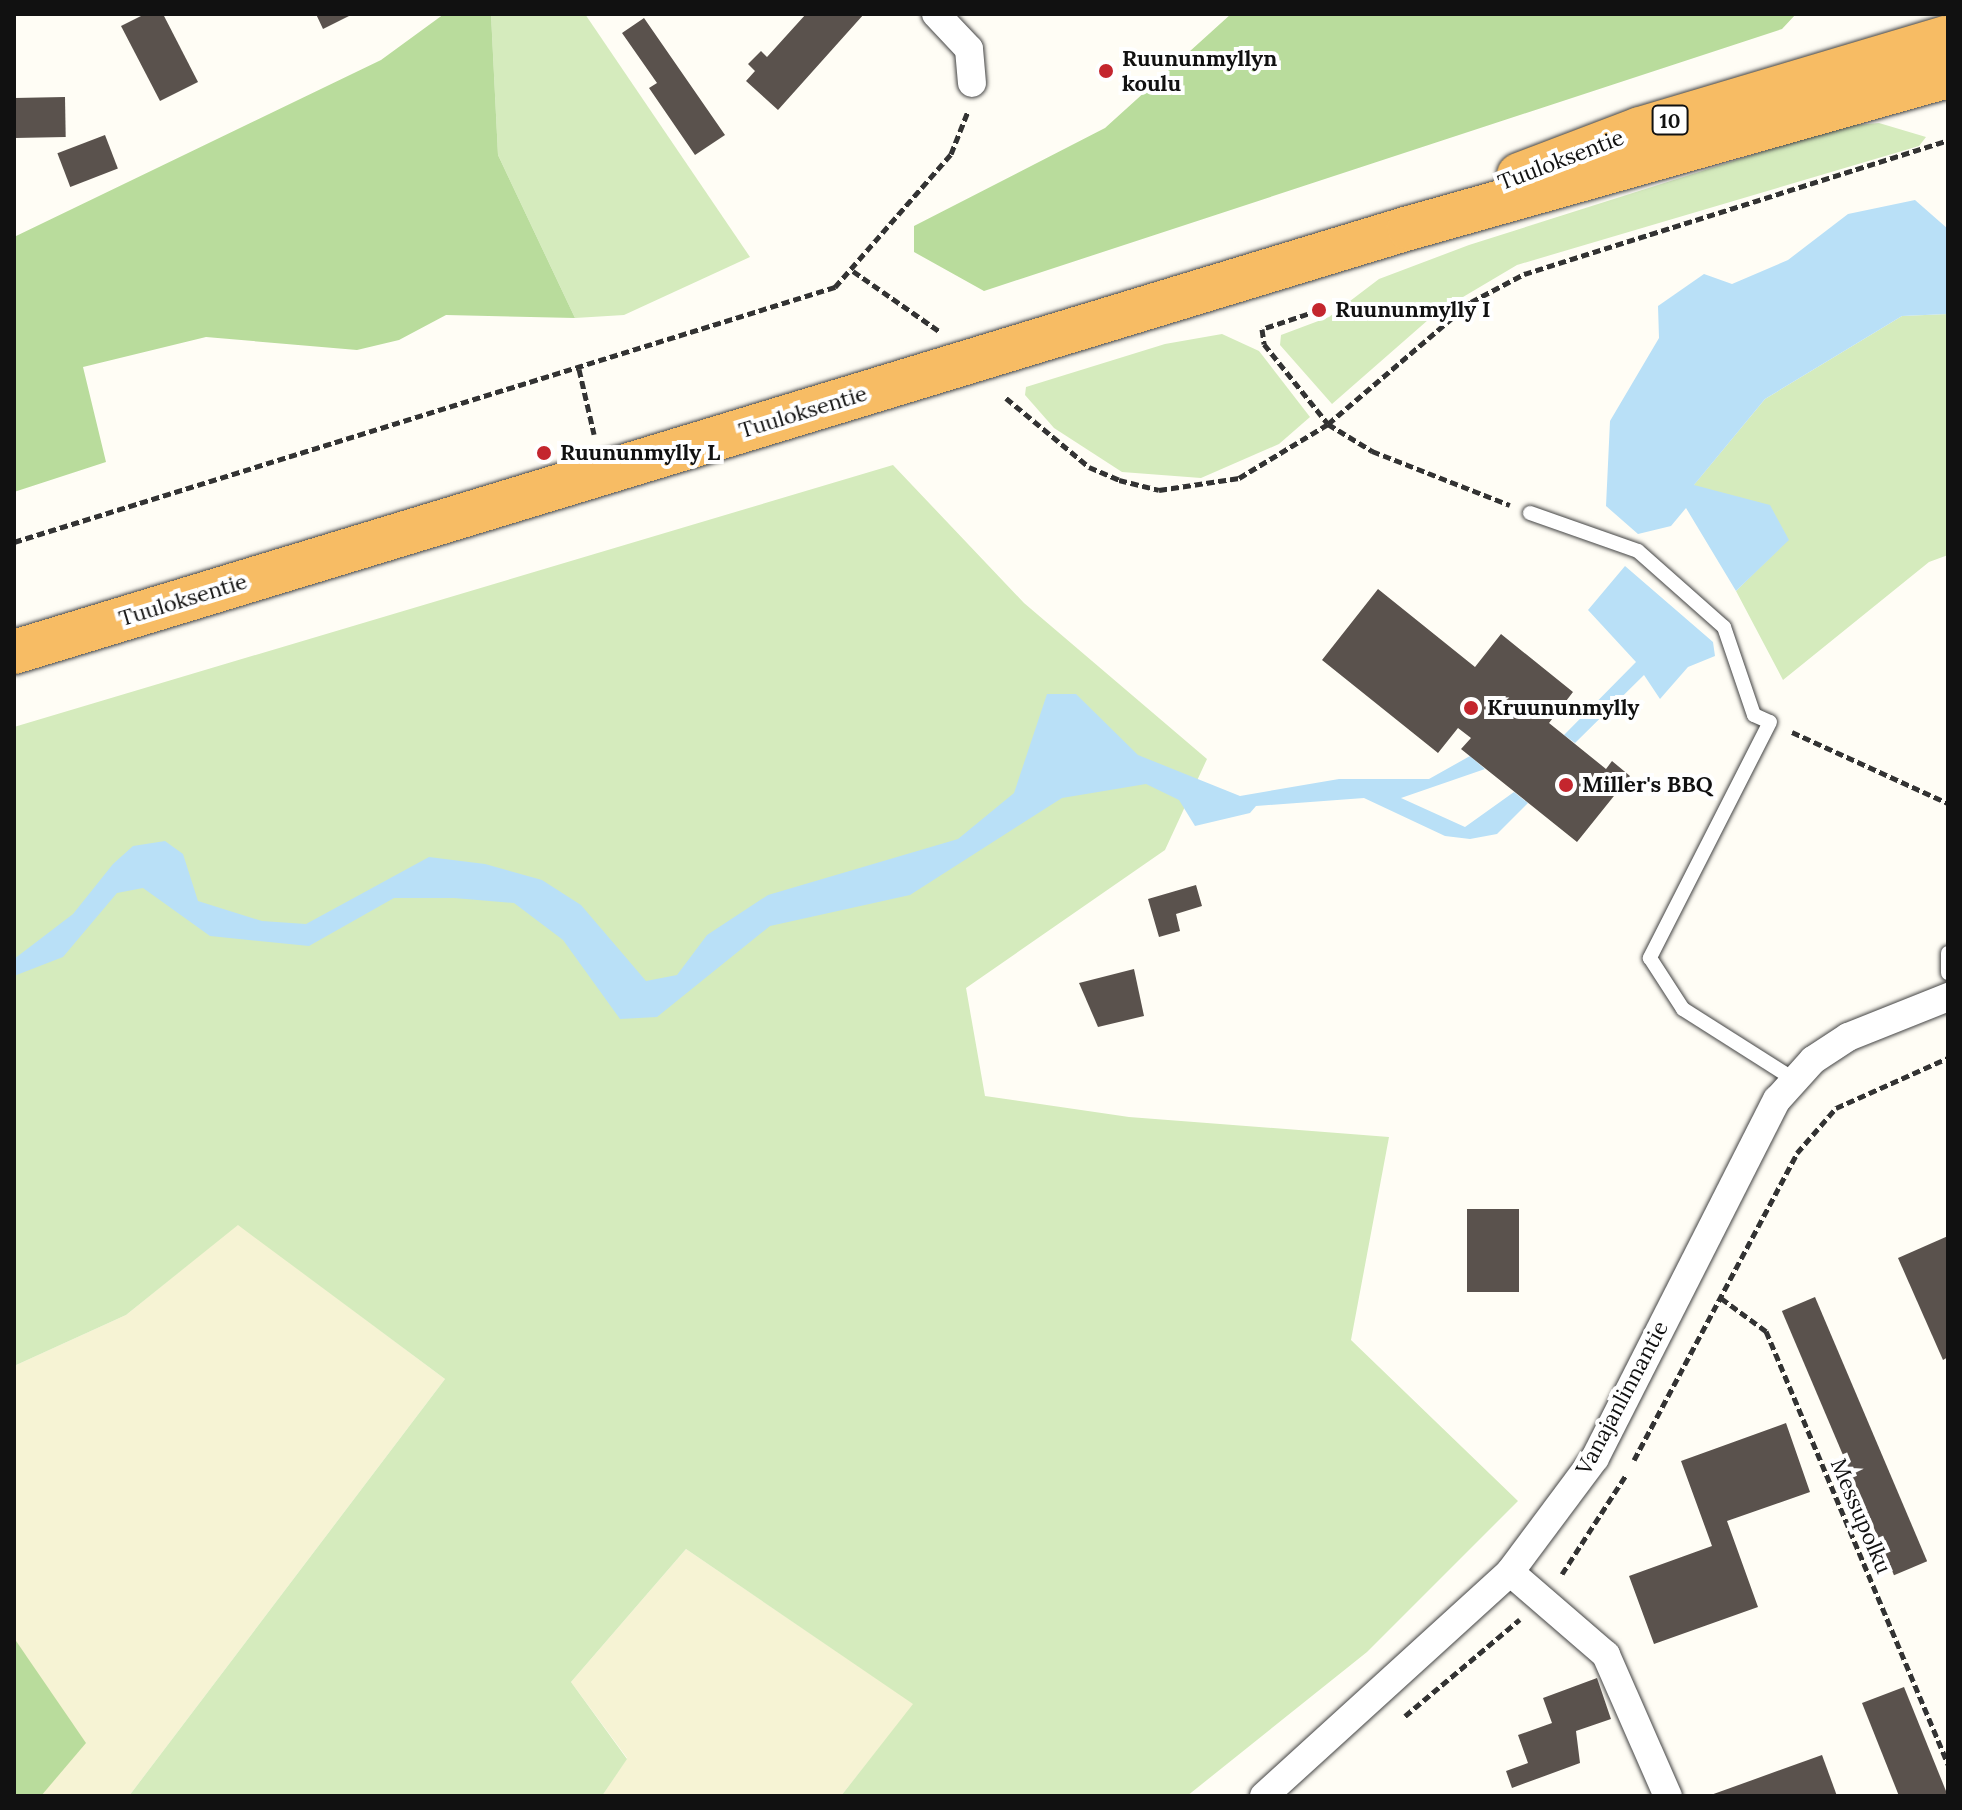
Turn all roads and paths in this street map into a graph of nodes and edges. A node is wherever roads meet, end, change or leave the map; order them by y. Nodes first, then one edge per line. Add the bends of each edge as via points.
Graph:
1 (936, 14) edge
2 (1945, 54) edge
3 (972, 83) joint
4 (1948, 140) edge
5 (853, 271) junction
6 (950, 338) dead end
7 (579, 369) junction
8 (1006, 398) dead end
9 (582, 439) dead end
10 (1530, 513) dead end
11 (14, 542) edge
12 (14, 652) edge
13 (1948, 953) edge
14 (1948, 973) edge
15 (1948, 997) edge
16 (1795, 1080) junction
17 (1721, 1298) dead end
18 (1510, 1572) junction
19 (1948, 1765) edge
20 (1264, 1796) edge
21 (1668, 1796) edge

1 - 3 street via 969,49
2 - 12 highway, Tuuloksentie / 10 via 1409,228
3 - 5 path via 951,154
4 - 8 path via 1524,274 1471,302 1328,424 1239,478 1159,490 1119,480 1089,467
5 - 6 path
5 - 7 path via 835,287 794,303
7 - 9 path via 594,434
7 - 11 path
10 - 16 lane via 1638,551 1724,627 1754,715 1770,722 1650,958 1683,1009
13 - 14 lane
15 - 16 street, Vanajanlinnantie via 1848,1037
16 - 18 street, Vanajanlinnantie via 1777,1100 1595,1458
17 - 19 path, Messupolku via 1766,1331
18 - 20 street, Vanajanlinnantie
18 - 21 street via 1606,1655

